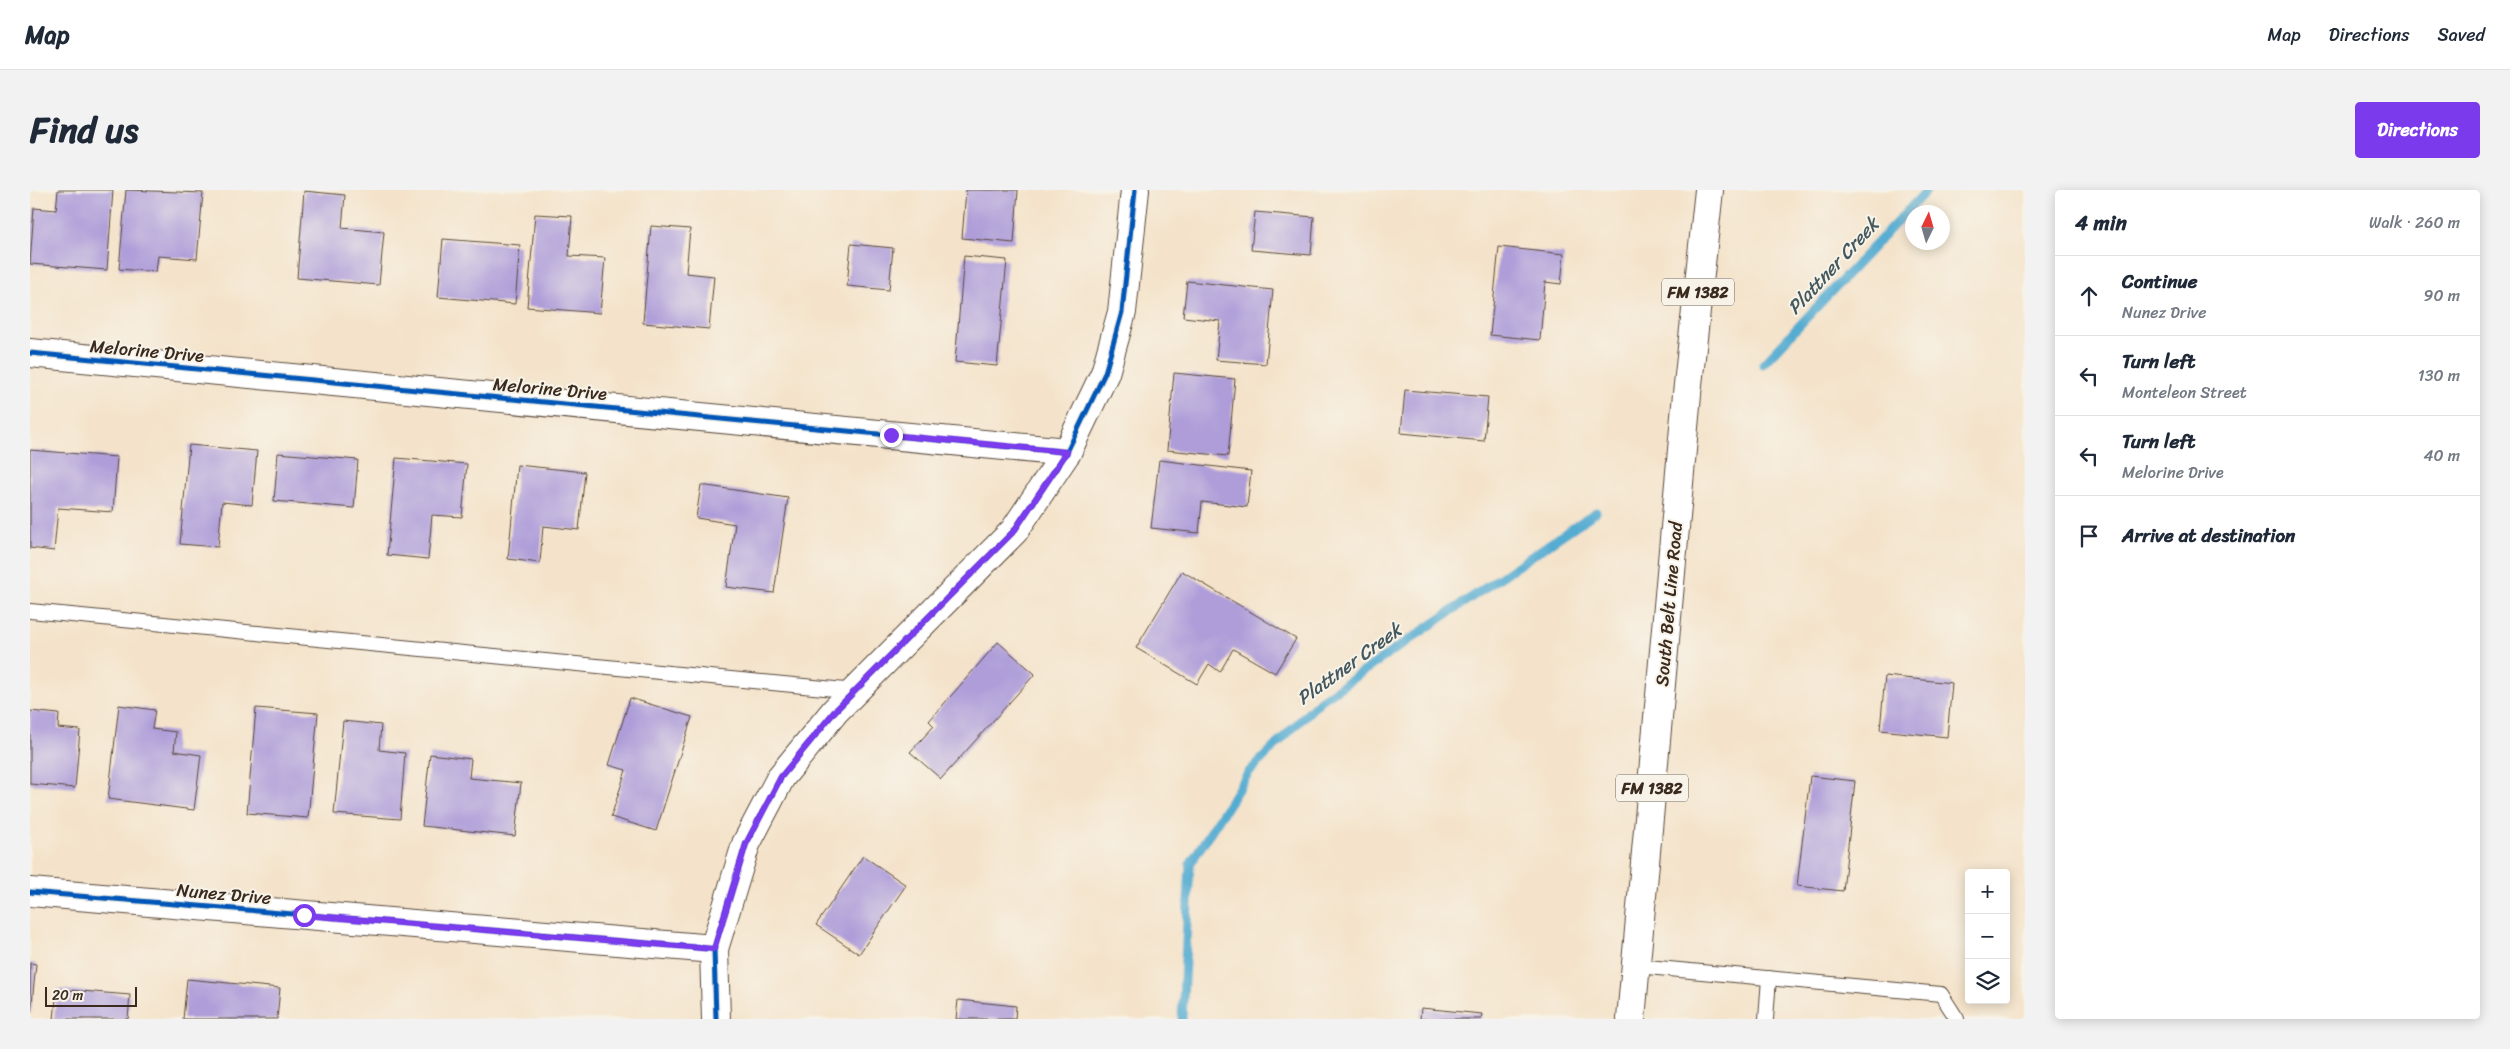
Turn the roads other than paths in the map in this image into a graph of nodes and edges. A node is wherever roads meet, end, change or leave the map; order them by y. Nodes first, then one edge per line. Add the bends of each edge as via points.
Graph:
1 (1135, 190) edge
2 (1709, 190) edge
3 (30, 353) edge
4 (1067, 452) junction
5 (30, 611) edge
6 (856, 691) junction
7 (30, 892) edge
8 (714, 949) junction
9 (1636, 966) junction
10 (1769, 978) junction
11 (716, 1019) edge
12 (1631, 1019) edge
13 (1766, 1019) edge
14 (1957, 1019) edge

1 - 4 street via 1122,312 1104,373
2 - 9 street, South Belt Line Road / FM 1382 via 1687,394
3 - 4 street, Melorine Drive
4 - 6 street via 1014,531
5 - 6 lane
6 - 8 street via 835,711 781,777 746,844
7 - 8 street, Nunez Drive
8 - 11 street
9 - 10 lane
9 - 12 street, South Belt Line Road / FM 1382
10 - 13 lane
10 - 14 lane via 1941,994

